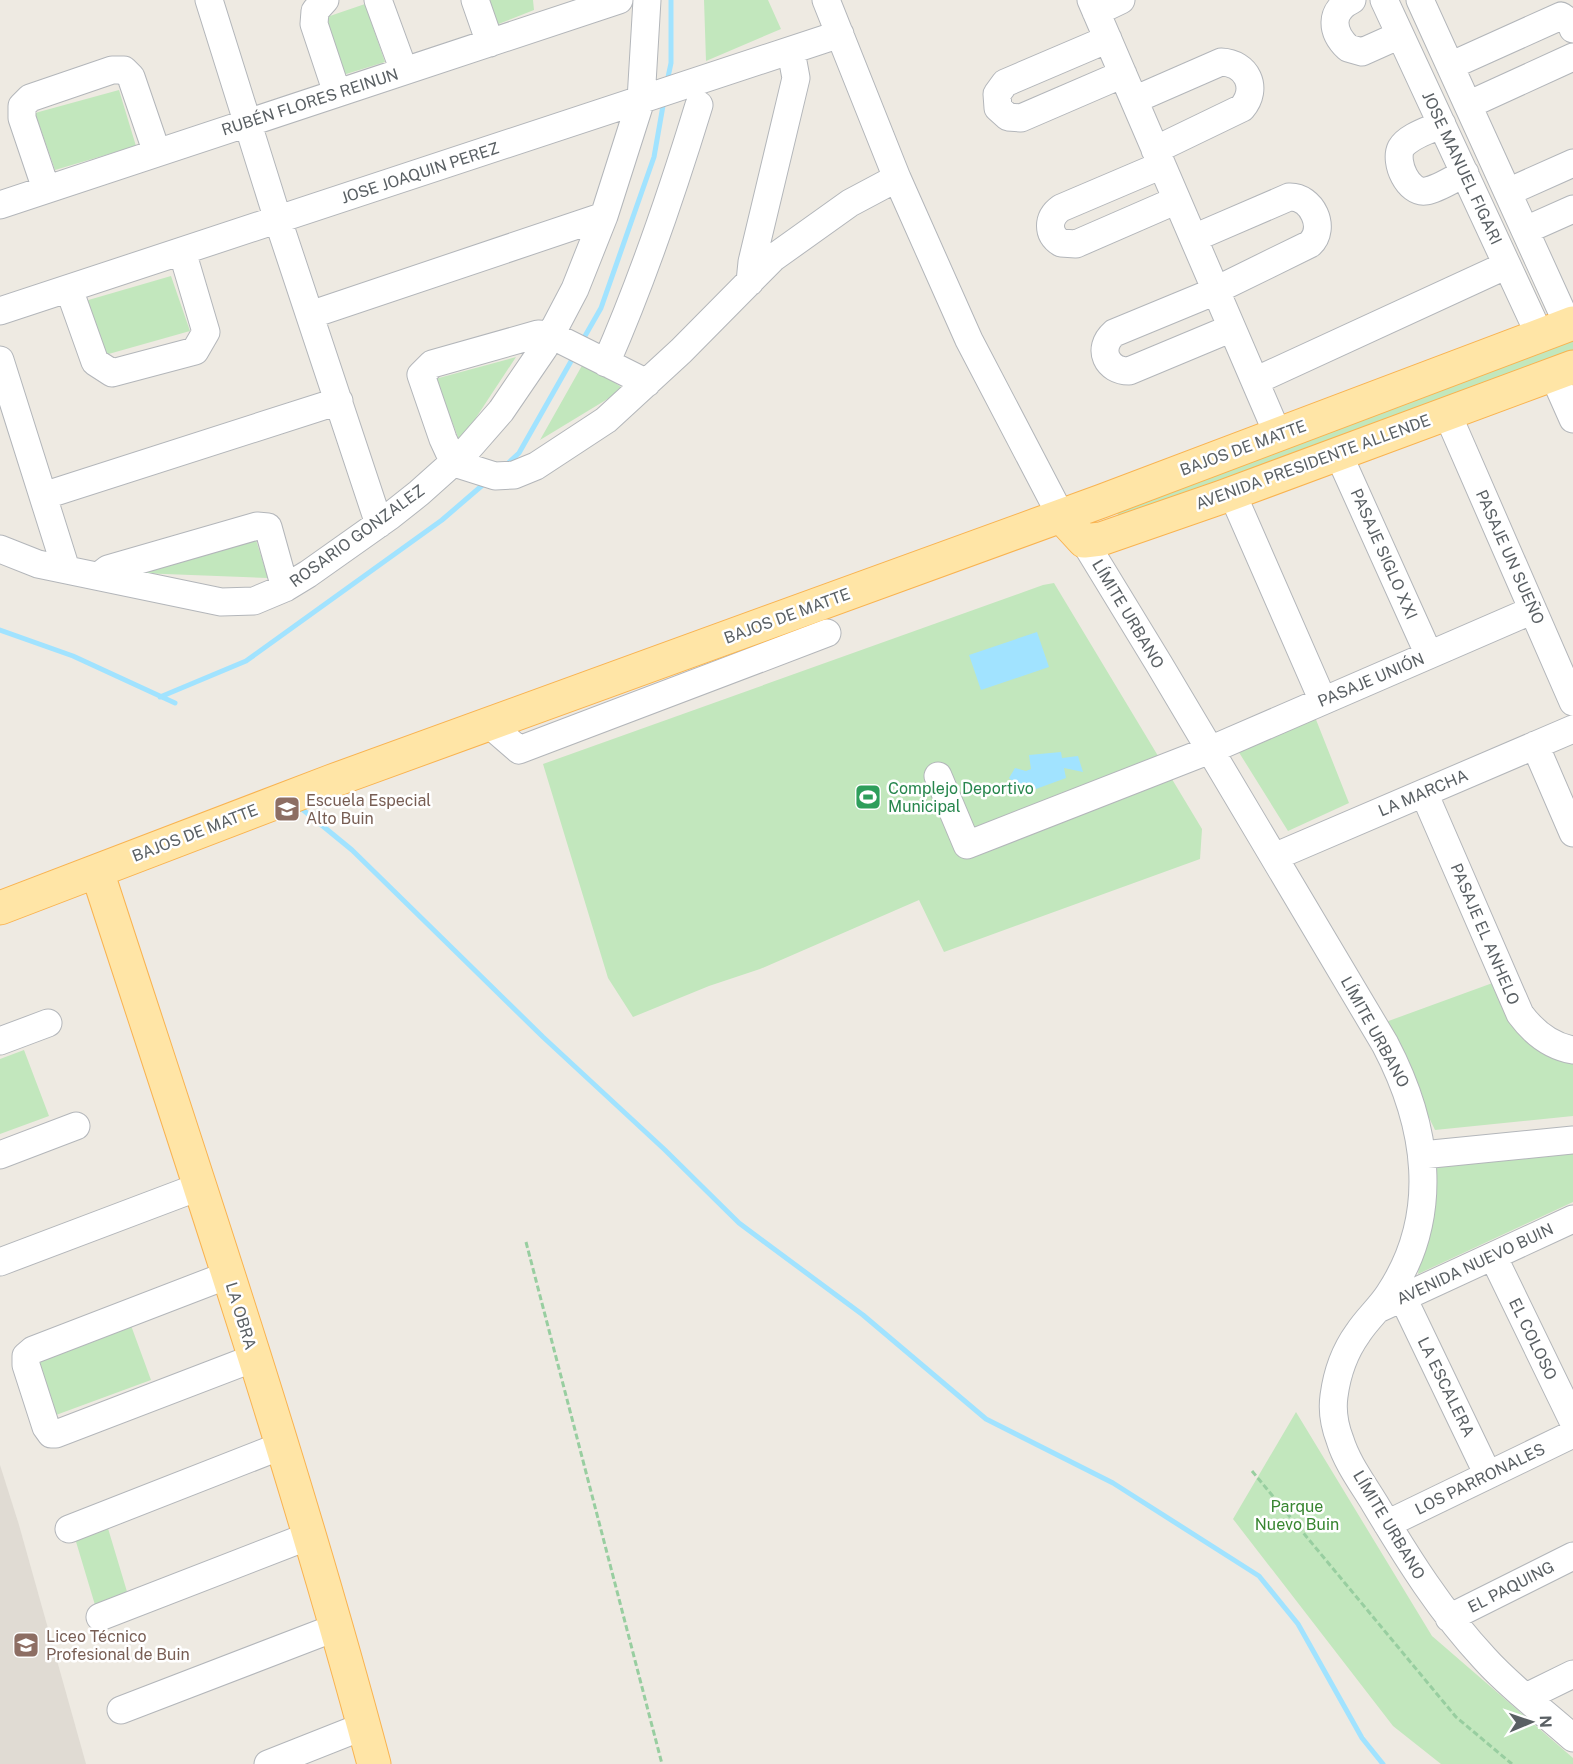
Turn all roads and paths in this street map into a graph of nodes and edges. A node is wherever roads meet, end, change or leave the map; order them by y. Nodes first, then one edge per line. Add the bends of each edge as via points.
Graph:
1 (209, 0) edge
2 (325, 0) edge
3 (378, 0) edge
4 (475, 0) edge
5 (619, 0) edge
6 (648, 0) edge
7 (826, 0) edge
8 (1121, 0) edge
9 (1352, 0) edge
10 (1384, 0) edge
11 (1420, 0) edge
12 (1093, 6) edge
13 (553, 11) edge
14 (1573, 29) edge
15 (840, 34) junction
16 (1400, 35) junction
17 (1107, 39) junction
18 (490, 43) junction
19 (791, 51) junction
20 (1573, 57) edge
21 (1450, 66) junction
22 (404, 71) junction
23 (1123, 74) junction
24 (337, 93) junction
25 (692, 96) junction
26 (650, 97) junction
27 (1134, 100) junction
28 (1468, 105) junction
29 (248, 123) junction
30 (1442, 124) junction
31 (157, 153) junction
32 (1159, 157) junction
33 (1573, 163) edge
34 (1465, 173) junction
35 (897, 178) junction
36 (46, 189) junction
37 (1508, 192) junction
38 (1177, 201) junction
39 (0, 205) edge
40 (1573, 209) edge
41 (604, 216) junction
42 (278, 220) junction
43 (1526, 230) junction
44 (1194, 238) junction
45 (182, 251) junction
46 (1507, 265) junction
47 (750, 282) junction
48 (69, 289) junction
49 (1215, 290) junction
50 (0, 311) edge
51 (310, 315) junction
52 (1232, 328) junction
53 (1560, 328) edge
54 (579, 349) junction
55 (0, 360) edge
56 (1563, 370) edge
57 (1255, 381) junction
58 (647, 383) junction
59 (339, 401) junction
60 (1447, 413) junction
61 (1573, 419) edge
62 (1278, 435) junction
63 (1338, 453) junction
64 (454, 463) junction
65 (1232, 493) junction
66 (43, 496) junction
67 (1060, 516) junction
68 (380, 524) junction
69 (1084, 541) junction
70 (0, 549) edge
71 (66, 569) junction
72 (99, 576) junction
73 (285, 588) junction
74 (1533, 610) junction
75 (827, 633) dead end
76 (1429, 656) junction
77 (1323, 701) junction
78 (1573, 702) edge
79 (489, 724) junction
80 (1573, 729) edge
81 (1535, 745) junction
82 (1210, 750) junction
83 (938, 776) dead end
84 (1424, 793) junction
85 (1573, 833) edge
86 (1274, 857) junction
87 (97, 870) junction
88 (0, 908) edge
89 (48, 1023) dead end
90 (0, 1041) edge
91 (1573, 1050) edge
92 (76, 1126) dead end
93 (1573, 1140) edge
94 (0, 1155) edge
95 (1422, 1155) junction
96 (201, 1186) junction
97 (1573, 1219) edge
98 (526, 1242) dead end
99 (1493, 1256) junction
100 (0, 1262) edge
101 (228, 1275) junction
102 (1403, 1298) junction
103 (1377, 1310) junction
104 (254, 1358) junction
105 (1573, 1421) edge
106 (1573, 1434) edge
107 (281, 1446) junction
108 (1252, 1471) dead end
109 (1488, 1475) junction
110 (1387, 1524) junction
111 (69, 1529) dead end
112 (309, 1536) junction
113 (1573, 1556) edge
114 (100, 1617) dead end
115 (1449, 1618) junction
116 (337, 1626) junction
117 (1573, 1674) edge
118 (1526, 1697) junction
119 (122, 1710) dead end
120 (364, 1726) junction
121 (1573, 1738) edge
122 (268, 1764) edge
123 (374, 1764) edge
124 (662, 1764) edge
125 (1512, 1764) edge

1 - 29 street
2 - 24 street via 315,11 314,24
3 - 22 street
4 - 18 street
5 - 13 street, RUBÉN FLORES REINUN
6 - 26 street, ROSARIO GONZALEZ
7 - 15 street
8 - 12 street
9 - 16 street via 1338,9 1335,18 1336,28 1348,48 1362,52
10 - 16 street, JOSE MANUEL FIGARI
11 - 21 street, JOSE MANUEL FIGARI
12 - 17 street
13 - 18 street, RUBÉN FLORES REINUN
14 - 21 street via 1562,16
15 - 19 street, JOSE JOAQUIN PEREZ
15 - 35 street
16 - 30 street, JOSE MANUEL FIGARI
17 - 23 street
17 - 23 street via 1005,83 997,94 998,108 1008,117 1021,118
18 - 22 street, RUBÉN FLORES REINUN
19 - 25 street, JOSE JOAQUIN PEREZ
19 - 47 street via 796,78
20 - 28 street
21 - 28 street, JOSE MANUEL FIGARI
22 - 24 street, RUBÉN FLORES REINUN
23 - 27 street
24 - 29 street, RUBÉN FLORES REINUN
25 - 26 street, JOSE JOAQUIN PEREZ
25 - 54 street via 656,239 630,310
26 - 41 street, ROSARIO GONZALEZ
26 - 42 street, JOSE JOAQUIN PEREZ
27 - 32 street
27 - 32 street via 1221,62 1237,65 1250,82 1250,96 1242,108
28 - 37 street, JOSE MANUEL FIGARI
29 - 31 street, RUBÉN FLORES REINUN
29 - 42 street
30 - 34 street, JOSE MANUEL FIGARI
30 - 34 street via 1402,146 1399,158 1408,182 1417,190 1426,191
31 - 36 street, RUBÉN FLORES REINUN
31 - 36 street via 131,77 123,70 112,70 30,98 22,106 22,118
32 - 38 street
32 - 38 street via 1061,208 1051,219 1052,233 1062,243 1076,244
33 - 37 street
34 - 46 street, JOSE MANUEL FIGARI
35 - 47 street via 850,203 773,258
35 - 67 street via 969,340
36 - 39 street, RUBÉN FLORES REINUN
37 - 43 street, JOSE MANUEL FIGARI
38 - 44 street
40 - 43 street
41 - 51 street
41 - 54 street, ROSARIO GONZALEZ via 574,289
42 - 45 street, JOSE JOAQUIN PEREZ
42 - 51 street
43 - 53 street, JOSE MANUEL FIGARI
44 - 49 street
44 - 49 street via 1289,197 1306,201 1316,220 1318,231 1310,244
45 - 48 street, JOSE JOAQUIN PEREZ
45 - 48 street via 206,332 195,351 112,373 95,362
46 - 53 street, JOSE MANUEL FIGARI
46 - 57 street
47 - 58 street
48 - 50 street, JOSE JOAQUIN PEREZ
49 - 52 street
49 - 52 street via 1114,333 1107,342 1106,358 1113,367 1129,371
51 - 59 street
52 - 57 street
53 - 62 main road, BAJOS DE MATTE
54 - 58 street
54 - 64 street, ROSARIO GONZALEZ via 523,380
54 - 64 street via 538,334 432,364 421,375
55 - 66 street
56 - 60 main road, AVENIDA PRESIDENTE ALLENDE
56 - 61 street
57 - 62 street
58 - 64 street via 606,420 536,466 514,475 490,474
59 - 66 street
59 - 68 street
60 - 63 main road, AVENIDA PRESIDENTE ALLENDE
60 - 74 street, PASAJE UN SUEÑO
62 - 67 main road, BAJOS DE MATTE
63 - 65 main road, AVENIDA PRESIDENTE ALLENDE
63 - 76 street, PASAJE SIGLO XXI
64 - 68 street, ROSARIO GONZALEZ
65 - 69 main road, AVENIDA PRESIDENTE ALLENDE via 1101,539
65 - 77 street
66 - 71 street
67 - 69 main road
67 - 79 main road, BAJOS DE MATTE
68 - 73 street, ROSARIO GONZALEZ
69 - 82 street, LÍMITE URBANO
70 - 71 street, ROSARIO GONZALEZ via 38,564
71 - 72 street, ROSARIO GONZALEZ
72 - 73 street, ROSARIO GONZALEZ via 221,602 254,601
72 - 73 street via 108,569 257,526 268,527
74 - 76 street, PASAJE UNIÓN
74 - 78 street, PASAJE UN SUEÑO
75 - 79 street via 519,750
76 - 77 street, PASAJE UNIÓN
77 - 82 street, PASAJE UNIÓN
79 - 87 main road, BAJOS DE MATTE
80 - 81 street, LA MARCHA
81 - 84 street, LA MARCHA
81 - 85 street
82 - 83 street, PASAJE UNIÓN via 967,845
82 - 86 street, LÍMITE URBANO
84 - 86 street, LA MARCHA
84 - 91 street, PASAJE EL ANHELO via 1520,1014 1539,1035
86 - 95 street, LÍMITE URBANO via 1398,1068 1414,1114
87 - 88 main road, BAJOS DE MATTE
87 - 96 main road, LA OBRA
89 - 90 street
92 - 94 street
93 - 95 street
95 - 103 street, LÍMITE URBANO via 1422,1197 1415,1235 1397,1281
96 - 100 street
96 - 101 main road, LA OBRA
97 - 99 street, AVENIDA NUEVO BUIN
98 - 124 path
99 - 102 street, AVENIDA NUEVO BUIN
99 - 105 street, EL COLOSO
101 - 104 main road, LA OBRA
101 - 104 street via 33,1350 26,1356 26,1365 46,1427 56,1434
102 - 103 street, AVENIDA NUEVO BUIN
102 - 109 street, LA ESCALERA
103 - 110 street, LÍMITE URBANO via 1344,1357 1334,1408 1344,1451
104 - 107 main road, LA OBRA
106 - 109 street, LOS PARRONALES
107 - 111 street
107 - 112 main road, LA OBRA
108 - 125 path via 1456,1718
109 - 110 street, LOS PARRONALES
110 - 115 street, LÍMITE URBANO
112 - 114 street
112 - 116 main road, LA OBRA
113 - 115 street, EL PAQUING
115 - 118 street, LÍMITE URBANO via 1486,1661
116 - 119 street
116 - 120 main road, LA OBRA
117 - 118 street
118 - 121 street, LÍMITE URBANO
120 - 122 street
120 - 123 main road, LA OBRA

